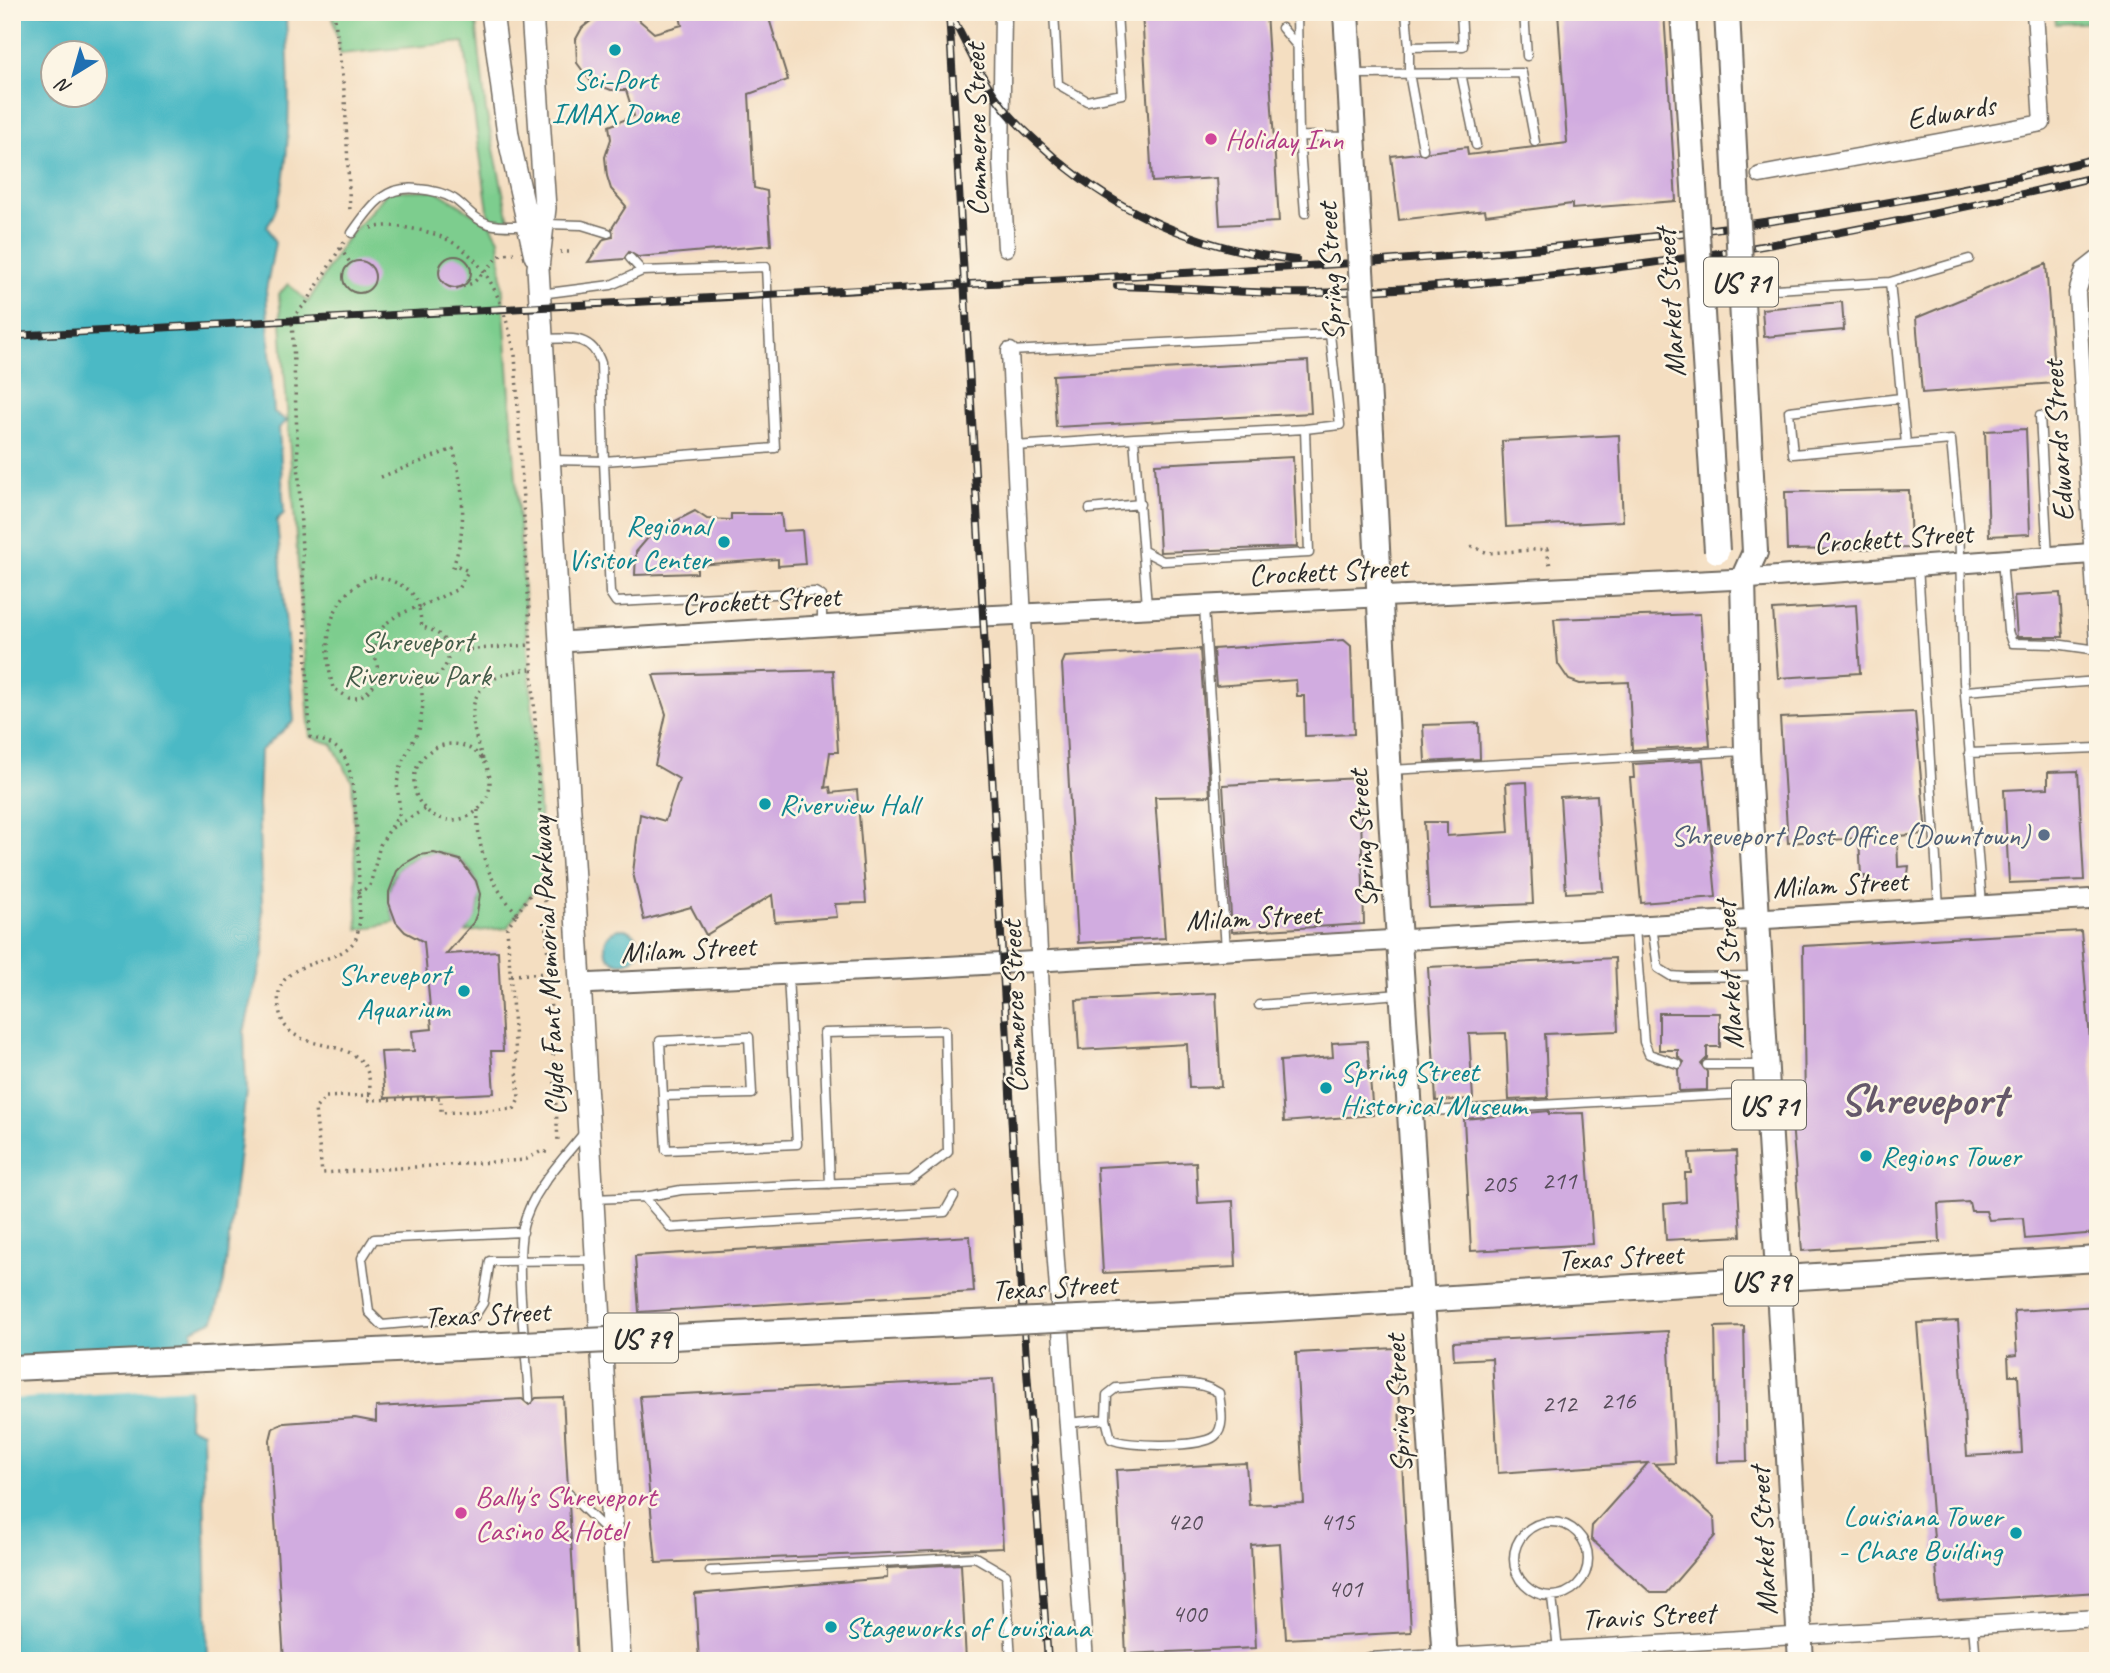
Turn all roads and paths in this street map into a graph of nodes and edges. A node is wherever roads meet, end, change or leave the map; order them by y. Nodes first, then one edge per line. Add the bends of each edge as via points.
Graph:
1 (334, 12) edge
2 (492, 12) edge
3 (532, 12) edge
4 (1003, 12) edge
5 (1054, 12) edge
6 (1117, 12) edge
7 (1297, 12) edge
8 (1346, 12) edge
9 (1406, 12) edge
10 (1461, 12) edge
11 (1524, 12) edge
12 (1683, 12) edge
13 (1727, 12) edge
14 (2035, 12) edge
15 (1282, 27) dead end
16 (1298, 47) junction
17 (1409, 47) junction
18 (1527, 56) dead end
19 (1409, 73) junction
20 (1461, 73) junction
21 (1352, 74) junction
22 (1299, 136) junction
23 (1355, 137) junction
24 (1535, 142) dead end
25 (1476, 145) dead end
26 (1423, 149) dead end
27 (1760, 175) dead end
28 (1305, 213) dead end
29 (535, 225) junction
30 (352, 233) junction
31 (608, 233) dead end
32 (340, 248) junction
33 (1006, 248) dead end
34 (570, 252) dead end
35 (537, 257) junction
36 (630, 258) dead end
37 (1969, 259) dead end
38 (2098, 259) edge
39 (351, 264) dead end
40 (485, 268) junction
41 (642, 271) junction
42 (1890, 282) junction
43 (456, 289) dead end
44 (1776, 289) dead end
45 (540, 294) junction
46 (542, 339) junction
47 (1010, 351) joint
48 (1901, 398) junction
49 (2040, 416) dead end
50 (1305, 429) junction
51 (1134, 438) junction
52 (1906, 444) junction
53 (1015, 446) junction
54 (549, 460) junction
55 (604, 461) junction
56 (381, 477) dead end
57 (1140, 504) junction
58 (1090, 509) dead end
59 (1471, 546) dead end
60 (1143, 551) junction
61 (2096, 553) edge
62 (2048, 556) junction
63 (2002, 560) junction
64 (1960, 563) junction
65 (454, 564) junction
66 (1918, 566) junction
67 (1550, 567) dead end
68 (452, 570) dead end
69 (1743, 579) junction
70 (2097, 597) edge
71 (1380, 599) junction
72 (419, 607) junction
73 (1204, 607) junction
74 (1147, 609) junction
75 (1023, 614) junction
76 (2097, 618) edge
77 (822, 626) junction
78 (561, 642) junction
79 (2098, 643) edge
80 (530, 645) junction
81 (2098, 650) edge
82 (449, 651) junction
83 (531, 669) junction
84 (2098, 681) edge
85 (1965, 691) junction
86 (2098, 748) edge
87 (1747, 750) junction
88 (1969, 753) junction
89 (484, 761) junction
90 (1389, 770) junction
91 (425, 809) junction
92 (478, 810) junction
93 (390, 829) junction
94 (544, 876) junction
95 (358, 893) junction
96 (2098, 899) edge
97 (1982, 905) junction
98 (1939, 908) junction
99 (517, 913) junction
100 (1758, 918) junction
101 (1643, 924) junction
102 (1400, 938) junction
103 (1226, 950) junction
104 (1039, 959) junction
105 (549, 973) junction
106 (788, 974) junction
107 (511, 975) junction
108 (1761, 976) junction
109 (580, 984) junction
110 (1403, 993) junction
111 (1259, 1005) dead end
112 (1678, 1064) dead end
113 (1707, 1065) dead end
114 (1766, 1065) junction
115 (1768, 1093) junction
116 (370, 1095) junction
117 (663, 1097) junction
118 (1411, 1112) junction
119 (586, 1131) junction
120 (830, 1184) junction
121 (954, 1196) dead end
122 (644, 1197) junction
123 (591, 1199) junction
124 (523, 1232) junction
125 (2098, 1259) edge
126 (596, 1260) junction
127 (521, 1261) junction
128 (1779, 1280) junction
129 (1423, 1300) junction
130 (12, 1368) edge
131 (529, 1399) dead end
132 (1106, 1419) junction
133 (1068, 1423) junction
134 (569, 1494) dead end
135 (612, 1536) junction
136 (710, 1571) dead end
137 (1552, 1597) junction
138 (2098, 1618) edge
139 (1973, 1626) junction
140 (1800, 1635) junction
141 (1558, 1649) junction
142 (1445, 1658) edge
143 (620, 1661) edge
144 (1012, 1661) edge
145 (1084, 1661) edge
146 (1370, 1661) edge
147 (1801, 1661) edge
148 (1976, 1661) edge

1 - 30 path via 345,98
2 - 29 main road, Clyde Fant Memorial Parkway via 508,135
3 - 29 main road, Clyde Fant Memorial Parkway via 545,208
4 - 33 street, Commerce Street via 1001,161
5 - 6 lane via 1058,84 1087,101 1122,94
7 - 16 lane
8 - 21 main road, Spring Street
9 - 17 lane
10 - 17 lane via 1463,46
11 - 18 lane
12 - 69 main road, Market Street / US 71, bridge via 1717,551
13 - 69 main road, Market Street / US 71, bridge via 1755,552
14 - 27 street, Edwards via 2042,123
15 - 16 lane
16 - 22 lane
17 - 19 lane
19 - 20 lane
19 - 21 lane
19 - 26 lane
20 - 24 lane via 1522,73
20 - 25 lane
21 - 23 main road, Spring Street
22 - 23 lane
22 - 28 lane
23 - 71 main road, Spring Street, bridge
29 - 30 lane via 490,225 435,190 406,187 388,191 373,203
29 - 31 lane via 582,225
29 - 35 main road, Clyde Fant Memorial Parkway
30 - 32 path
30 - 40 path via 400,226 427,232 458,244
32 - 39 path
32 - 95 path via 292,318 310,737 331,744 344,756 352,781
34 - 35 path
35 - 40 path via 502,254
35 - 45 main road, Clyde Fant Memorial Parkway
36 - 41 lane
37 - 42 lane
38 - 61 street, Edwards Street via 2080,277 2077,293
40 - 43 path via 473,283
40 - 80 path via 505,310 515,354
41 - 45 lane via 611,285
41 - 55 lane via 766,267 775,448
42 - 44 lane
42 - 48 lane
45 - 46 main road, Clyde Fant Memorial Parkway
46 - 54 main road, Clyde Fant Memorial Parkway
46 - 55 lane via 576,338 598,352
47 - 50 lane via 1331,334 1340,425
47 - 53 street, Commerce Street
48 - 52 lane
48 - 52 lane via 1789,411 1793,454
49 - 62 lane
50 - 51 lane
50 - 60 lane via 1308,553 1163,561
51 - 53 lane
51 - 57 lane
52 - 64 lane via 1951,440
53 - 75 street, Commerce Street
54 - 55 lane
54 - 78 main road, Clyde Fant Memorial Parkway
55 - 77 lane via 610,593 616,602 815,592 822,596
56 - 65 path via 453,449 464,502 464,531
57 - 58 lane
57 - 60 lane
59 - 67 path via 1488,553 1547,549
60 - 74 lane
61 - 62 street, Crockett Street
61 - 70 street, Edwards Street
62 - 63 street, Crockett Street
63 - 64 street, Crockett Street
63 - 81 lane via 2012,643
64 - 66 street, Crockett Street
64 - 85 lane
65 - 68 path
65 - 72 path via 468,571 458,589
66 - 69 street, Crockett Street
66 - 98 lane
69 - 71 street, Crockett Street
69 - 87 main road, Market Street / US 71
70 - 76 street, Edwards Street
71 - 73 street, Crockett Street
71 - 90 main road, Spring Street
72 - 72 path via 386,622 374,643 379,676 373,687 358,698 333,688 327,665 328,628 340,599 356,582 374,576 396,580 418,600
72 - 82 path via 422,627 438,635
73 - 74 street, Crockett Street
73 - 103 lane
74 - 75 street, Crockett Street
75 - 77 street, Crockett Street
75 - 104 street, Commerce Street
76 - 79 street, Edwards Street
77 - 78 street, Crockett Street
78 - 109 main road, Clyde Fant Memorial Parkway
80 - 82 path
80 - 83 path
82 - 93 path via 442,673 421,684 419,730 401,762 397,783 400,813
83 - 89 path via 503,672 483,686 473,706 473,734
83 - 94 path
84 - 85 lane
85 - 88 lane
86 - 88 lane
87 - 90 lane
87 - 100 main road, Market Street / US 71
88 - 97 lane
89 - 91 path via 464,746 451,744 428,753 415,774 418,799
89 - 92 path via 490,781
90 - 102 main road, Spring Street
91 - 92 path via 453,820
91 - 93 path
92 - 99 path via 477,832 485,863 500,895
93 - 95 path via 374,859 370,886
94 - 99 path
94 - 105 path
95 - 116 path via 356,939 338,953 295,971 280,992 278,1004 286,1028 296,1037 346,1049 358,1059
96 - 97 street, Milam Street
97 - 98 street, Milam Street
98 - 100 street, Milam Street
99 - 107 path via 507,928
100 - 101 street, Milam Street
100 - 108 main road, Market Street / US 71
101 - 102 street, Milam Street
101 - 108 lane via 1658,968 1671,976
101 - 112 lane via 1644,1042 1649,1054
102 - 103 street, Milam Street
102 - 110 main road, Spring Street
103 - 104 street, Milam Street
104 - 106 street, Milam Street
104 - 133 street, Commerce Street
105 - 107 path
105 - 116 path via 559,1151 540,1152 525,1160 322,1173 315,1122 319,1102 326,1097
106 - 109 street, Milam Street
106 - 117 lane via 797,1144 666,1150
107 - 116 path via 519,1099 514,1109 441,1113 441,1098 369,1100
108 - 114 main road, Market Street / US 71
109 - 119 main road, Clyde Fant Memorial Parkway
110 - 111 lane
110 - 118 main road, Spring Street
113 - 114 lane
114 - 115 main road, Market Street / US 71
115 - 118 lane
115 - 128 main road, Market Street / US 71
117 - 117 lane via 660,1041 749,1037 752,1094
118 - 129 main road, Spring Street
119 - 123 main road, Clyde Fant Memorial Parkway
119 - 124 lane via 536,1199
120 - 120 lane via 911,1180 948,1153 945,1030 824,1033
120 - 122 lane via 681,1190
121 - 122 lane via 945,1212 671,1228
122 - 123 lane
123 - 126 main road, Clyde Fant Memorial Parkway
124 - 127 lane
124 - 127 lane via 374,1239 362,1258 369,1312 382,1325 474,1317 483,1303 490,1261
125 - 128 main road, Texas Street / US 79
126 - 127 lane
126 - 135 main road, Clyde Fant Memorial Parkway
127 - 131 lane
128 - 129 main road, Texas Street / US 79
128 - 140 main road, Market Street / US 71
129 - 130 main road, Texas Street / US 79, bridge
129 - 142 main road, Spring Street
132 - 132 lane via 1111,1439 1123,1445 1200,1442 1215,1436 1221,1425 1219,1393 1209,1385 1192,1384 1116,1388 1107,1395
132 - 133 lane
133 - 145 street, Commerce Street
134 - 135 lane
135 - 143 main road, Clyde Fant Memorial Parkway
136 - 144 lane via 975,1557 1006,1575
137 - 137 lane via 1583,1579 1588,1556 1570,1527 1546,1522 1524,1534 1514,1557 1521,1581
137 - 141 lane
138 - 139 street, Travis Street
139 - 140 street, Travis Street
139 - 148 lane
140 - 141 street, Travis Street
140 - 147 main road, Market Street / US 71
141 - 142 street, Travis Street
142 - 146 street, Travis Street

